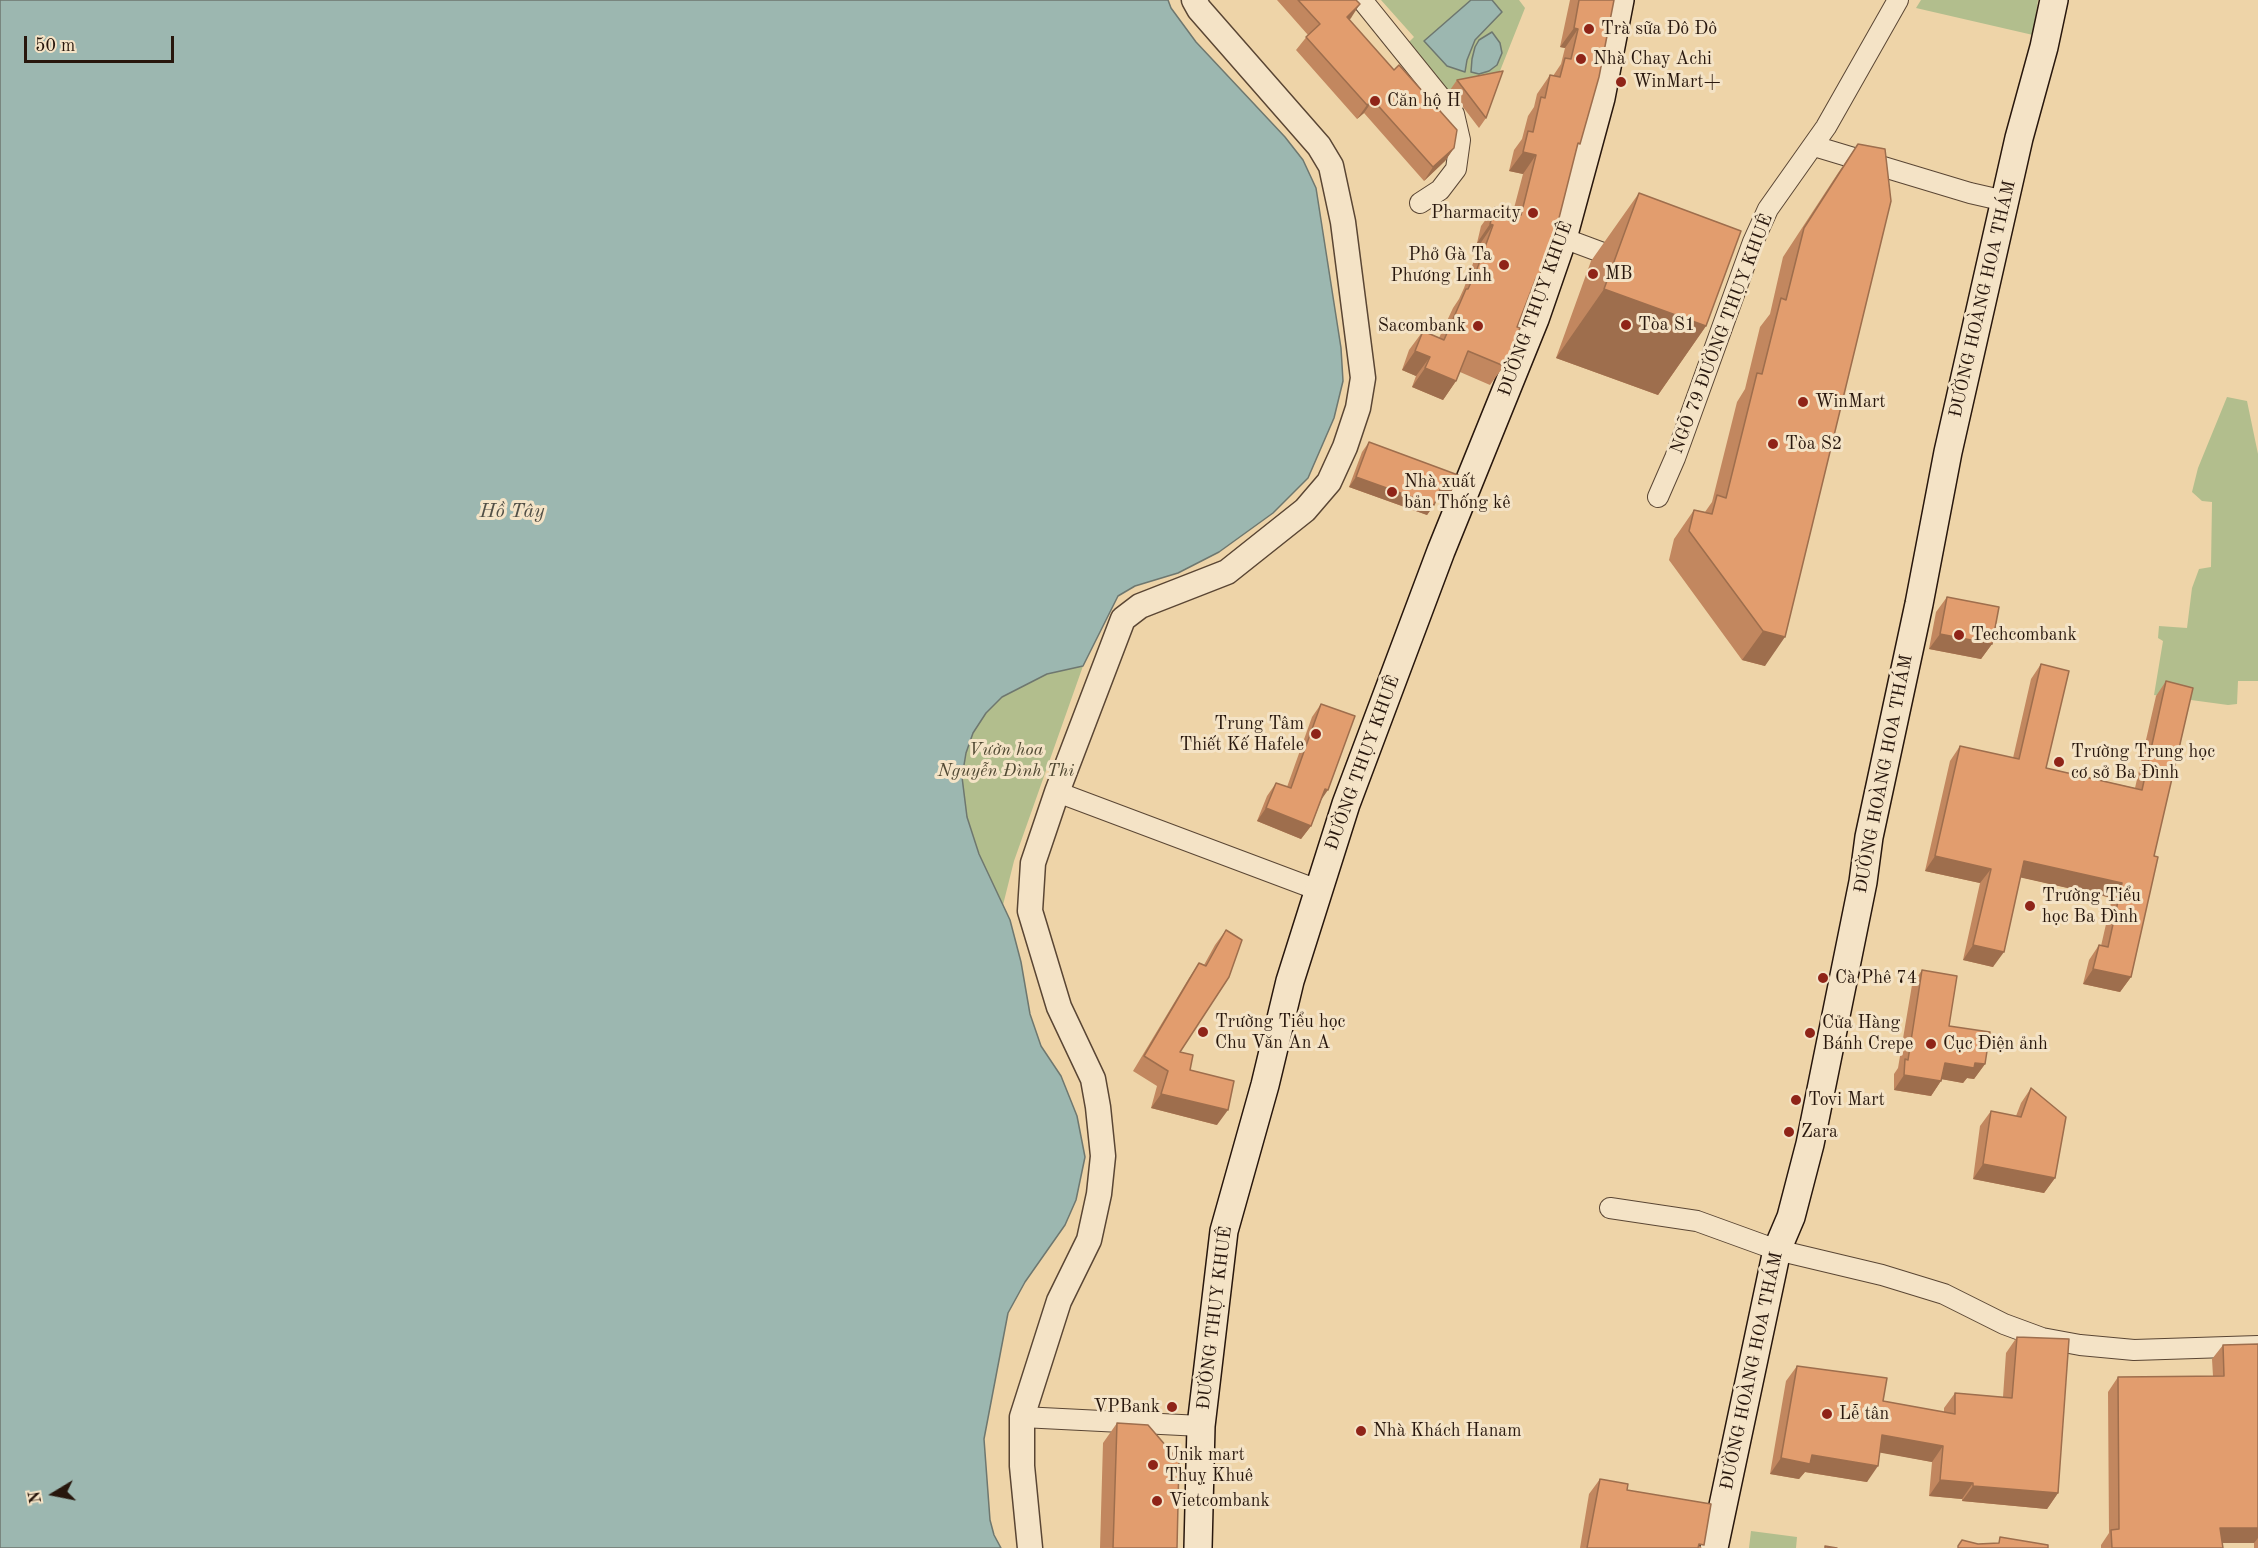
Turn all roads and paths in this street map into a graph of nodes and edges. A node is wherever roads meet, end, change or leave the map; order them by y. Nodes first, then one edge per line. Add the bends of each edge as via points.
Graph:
1 (1194, 0) edge
2 (1362, 0) edge
3 (1620, 0) edge
4 (2054, 0) edge
5 (1896, 2) edge
6 (1814, 146) junction
7 (2005, 201) junction
8 (1420, 203) dead end
9 (1563, 238) junction
10 (1641, 268) edge
11 (1713, 294) edge
12 (1732, 302) junction
13 (1658, 497) dead end
14 (1057, 792) junction
15 (1318, 890) junction
16 (1610, 1209) dead end
17 (1777, 1250) junction
18 (2258, 1346) edge
19 (1022, 1418) junction
20 (1201, 1426) junction
21 (1030, 1548) edge
22 (1197, 1548) edge
23 (1714, 1548) edge

1 - 14 street via 1319,146 1330,166 1343,222 1363,378 1358,408 1329,482 1305,510 1227,572 1140,606 1123,619
2 - 8 street via 1454,114 1460,140 1456,169 1440,190
3 - 9 main road, ĐƯỜNG THỤY KHUÊ via 1601,98
4 - 7 main road, ĐƯỜNG HOÀNG HOA THÁM
5 - 6 street, NGÕ 79 ĐƯỜNG THỤY KHUÊ
6 - 7 street
6 - 12 street, NGÕ 79 ĐƯỜNG THỤY KHUÊ via 1768,208
7 - 17 main road, ĐƯỜNG HOÀNG HOA THÁM via 1948,452 1810,1144 1791,1217
9 - 10 street
9 - 15 main road, ĐƯỜNG THỤY KHUÊ via 1535,319 1441,551 1346,804
11 - 12 street
12 - 13 street, NGÕ 79 ĐƯỜNG THỤY KHUÊ
14 - 15 street
14 - 19 street via 1033,863 1030,911 1059,1007 1093,1079 1103,1156 1089,1240 1059,1301
15 - 20 main road, ĐƯỜNG THỤY KHUÊ via 1224,1231
16 - 17 street via 1697,1221
17 - 18 street via 1944,1294 2042,1338 2134,1350
17 - 23 main road, ĐƯỜNG HOÀNG HOA THÁM
19 - 20 street
19 - 21 street
20 - 22 main road, ĐƯỜNG THỤY KHUÊ

